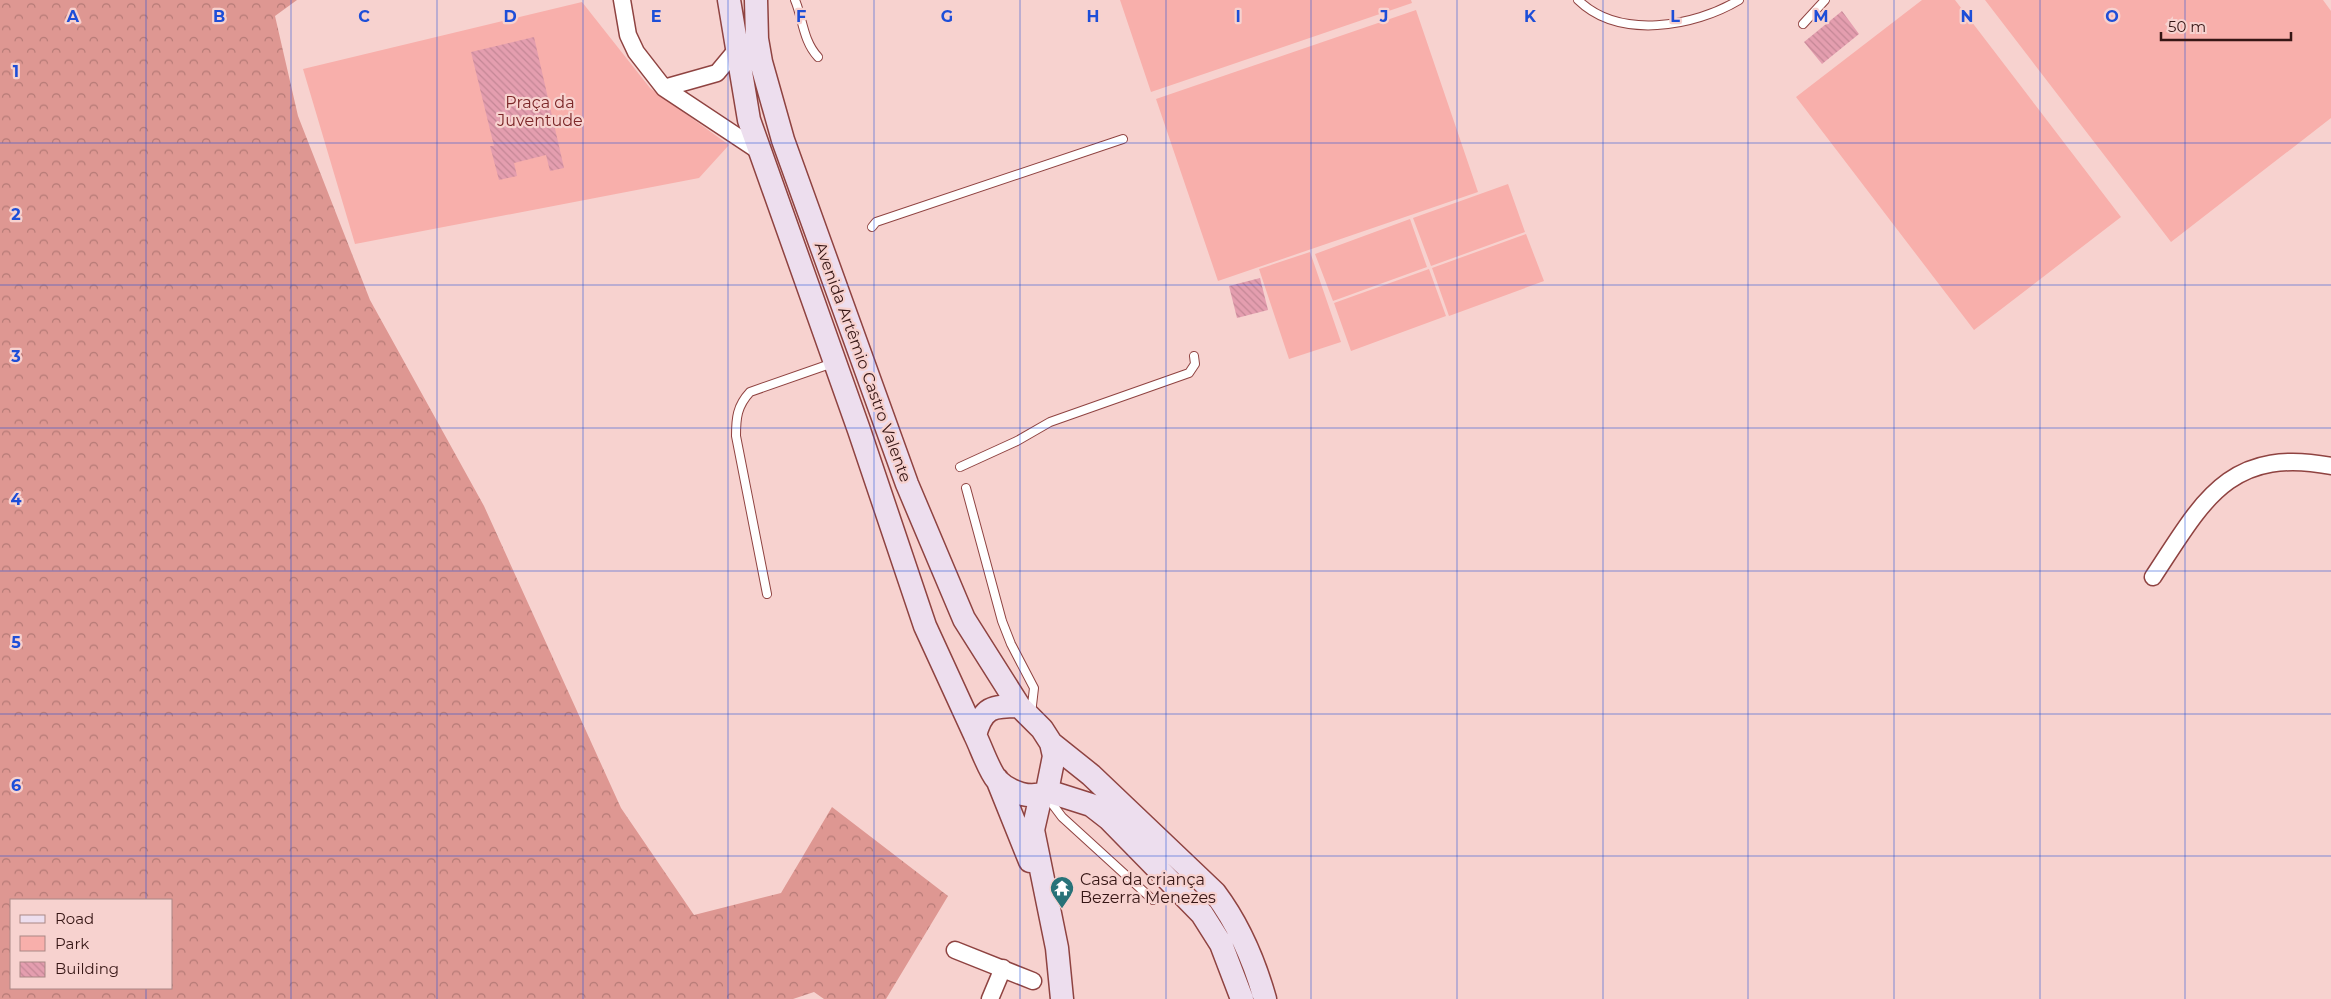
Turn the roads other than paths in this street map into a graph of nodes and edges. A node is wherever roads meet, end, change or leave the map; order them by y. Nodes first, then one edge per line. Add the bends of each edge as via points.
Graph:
1 (622, 0) edge
2 (729, 0) edge
3 (756, 0) edge
4 (795, 0) edge
5 (1578, 0) edge
6 (1739, 0) edge
7 (1825, 0) edge
8 (1802, 24) dead end
9 (737, 49) junction
10 (818, 57) dead end
11 (664, 88) junction
12 (1123, 139) dead end
13 (759, 151) junction
14 (872, 227) dead end
15 (1194, 356) dead end
16 (834, 362) junction
17 (2331, 466) edge
18 (960, 468) dead end
19 (966, 488) dead end
20 (2153, 577) dead end
21 (767, 594) dead end
22 (1025, 711) junction
23 (975, 735) junction
24 (1051, 743) junction
25 (996, 779) junction
26 (1044, 793) junction
27 (1045, 891) junction
28 (1153, 900) dead end
29 (954, 950) dead end
30 (1003, 968) junction
31 (1033, 981) dead end
32 (990, 999) edge
33 (1062, 999) edge
34 (1242, 999) edge
35 (1265, 999) edge

1 - 11 street via 628,35 636,52
2 - 9 main road
3 - 22 main road, Avenida Artêmio Castro Valente via 760,62 772,106 806,209 907,484 964,619
4 - 10 lane via 804,31
5 - 6 lane via 1614,22 1645,25 1678,23 1711,15
7 - 8 lane
9 - 11 street via 717,73
9 - 13 main road via 749,120
11 - 13 street
12 - 14 lane via 876,222
13 - 16 main road
15 - 18 lane via 1195,364 1189,373 1050,422
16 - 21 lane via 750,392 737,412 736,436
16 - 23 main road via 925,626
17 - 20 street via 2295,461 2269,463 2241,472 2220,486 2200,506
19 - 22 lane via 997,607 1011,644 1034,688 1034,706
22 - 23 main road via 999,706 990,709 979,720
22 - 24 main road
23 - 25 main road
24 - 26 main road via 1054,756
24 - 35 main road via 1091,775 1215,893 1246,944
25 - 26 main road via 1020,793 1033,796
25 - 27 main road
26 - 27 main road via 1033,830
26 - 28 lane via 1062,817
26 - 34 main road via 1091,805 1109,819 1202,914 1221,944
27 - 33 main road via 1058,948
29 - 30 street
30 - 31 street
30 - 32 street

